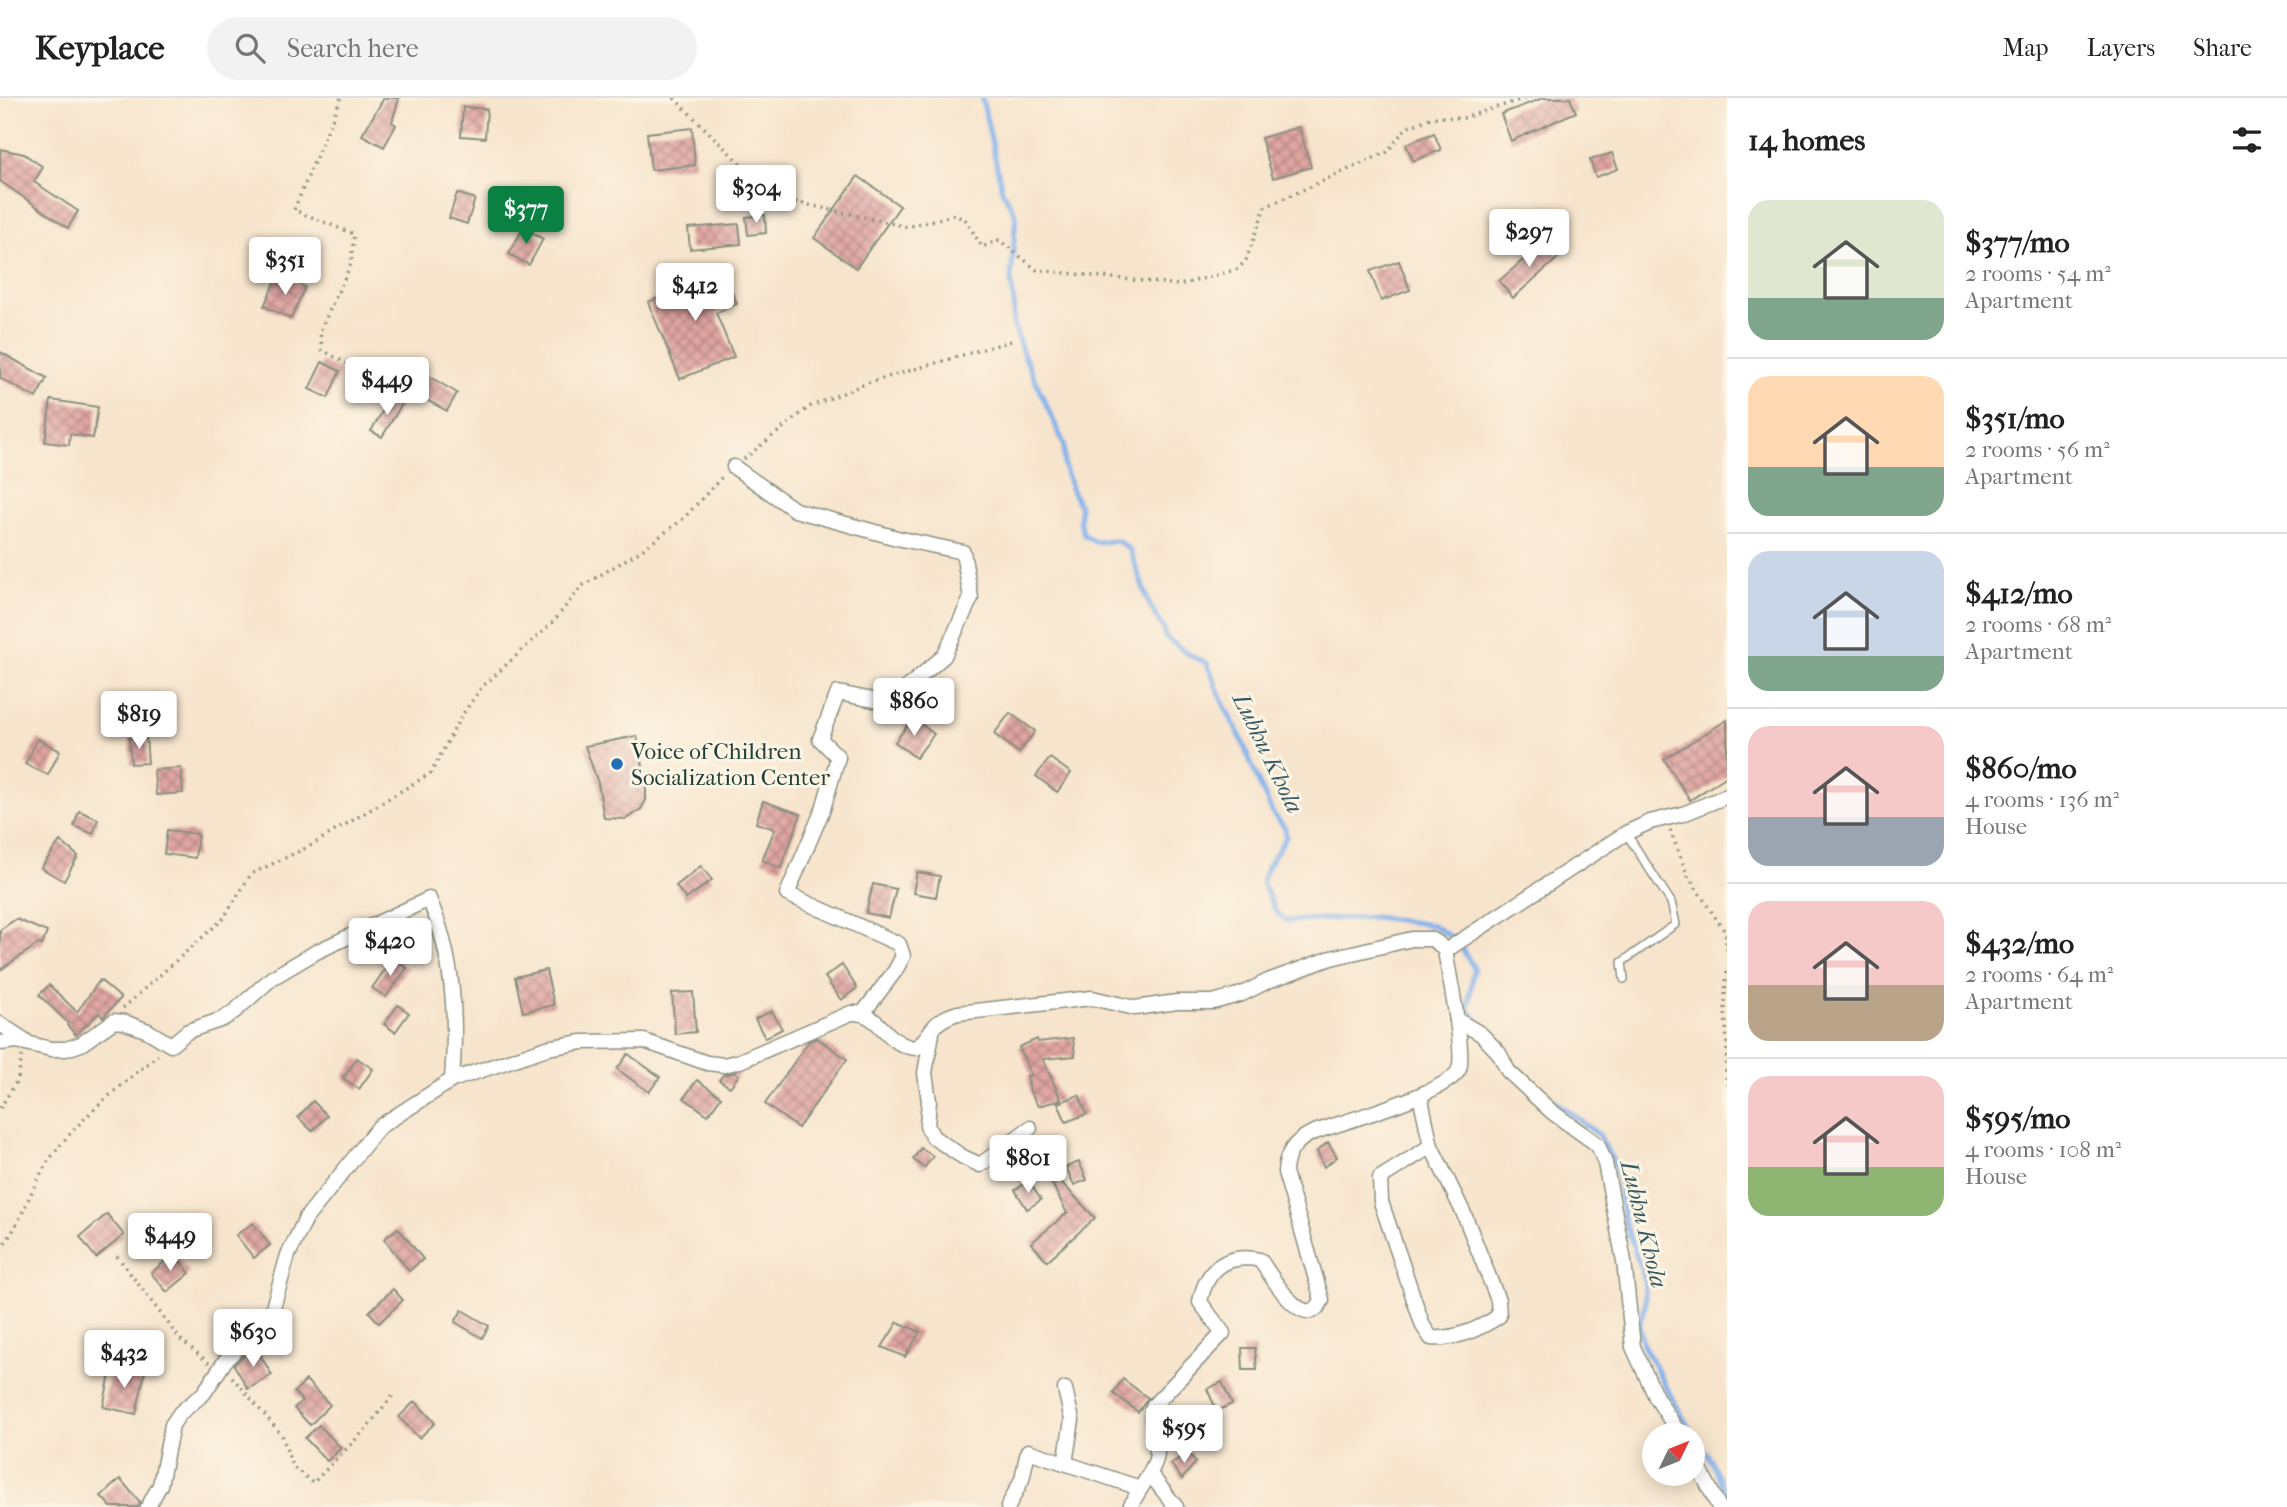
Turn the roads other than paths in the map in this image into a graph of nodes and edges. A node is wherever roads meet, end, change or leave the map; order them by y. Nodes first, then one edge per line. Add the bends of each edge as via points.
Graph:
1 (734, 467) road end
2 (1727, 796) edge
3 (1626, 834) junction
4 (1449, 948) junction
5 (1624, 979) dead end
6 (863, 1013) junction
7 (1457, 1020) junction
8 (0, 1024) edge
9 (934, 1025) junction
10 (0, 1043) edge
11 (30, 1043) junction
12 (452, 1080) junction
13 (1420, 1095) junction
14 (1030, 1128) dead end
15 (1431, 1146) junction
16 (1065, 1390) dead end
17 (1672, 1423) edge
18 (1065, 1463) junction
19 (1150, 1474) junction
20 (1705, 1480) edge
21 (1138, 1490) junction
22 (148, 1507) edge
23 (1008, 1507) edge
24 (1130, 1507) edge
25 (1177, 1507) edge
26 (1719, 1507) edge

1 - 6 street via 795,510 963,552 971,598 944,656 889,703 838,693 820,739 838,757 787,894 899,944 903,956
2 - 3 street
3 - 4 street
3 - 5 lane via 1671,902 1676,924 1622,962
4 - 7 street
4 - 9 street via 1431,939 1412,939 1331,958 1213,1002 1135,1008 1092,998 958,1013
6 - 9 street via 905,1047 916,1048
6 - 12 street via 851,1013 724,1065 644,1041 582,1042 547,1048
7 - 13 street via 1460,1068 1453,1079
7 - 17 street via 1481,1034 1508,1071 1552,1112 1598,1145 1625,1261 1633,1347
8 - 11 street
9 - 14 street via 925,1073 927,1126 933,1137 980,1165
10 - 11 street
11 - 12 street via 66,1049 114,1021 148,1031 172,1045 188,1031 223,1019 272,978 316,952 429,899 454,996
12 - 22 street via 379,1127 306,1218 288,1255 272,1311 172,1425 160,1485
13 - 15 street
13 - 19 street via 1312,1133 1289,1153 1284,1172 1322,1300 1319,1307 1302,1311 1293,1305 1260,1260 1247,1257 1226,1262 1209,1276 1200,1302 1223,1333 1153,1406 1158,1452
15 - 15 street via 1498,1300 1499,1316 1444,1339 1432,1338 1423,1326 1379,1187 1380,1178
16 - 18 street via 1072,1420
18 - 21 street
18 - 23 street via 1028,1451 1022,1479
19 - 21 street
19 - 25 street
20 - 26 street
21 - 24 street

